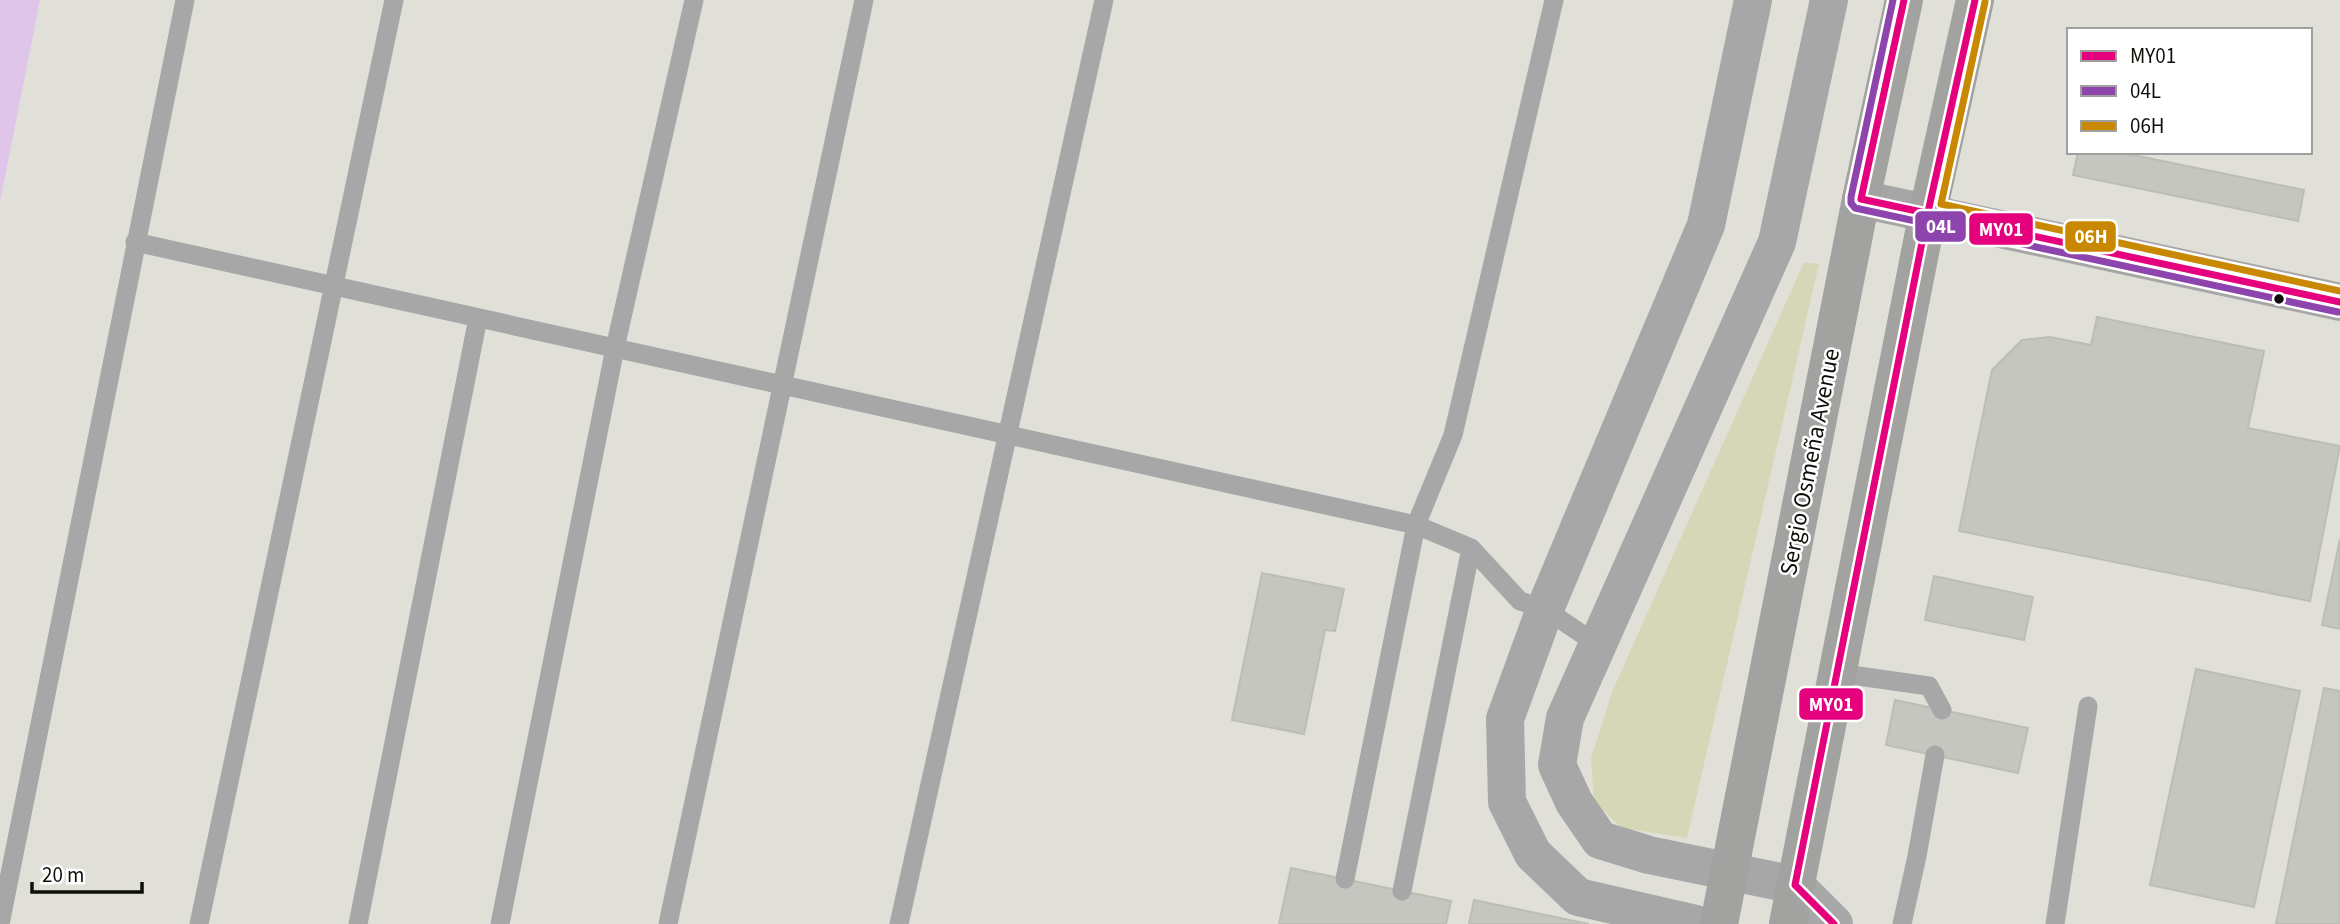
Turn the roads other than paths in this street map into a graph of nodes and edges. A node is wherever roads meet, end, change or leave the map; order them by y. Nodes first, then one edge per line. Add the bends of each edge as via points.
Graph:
1 (185, 0) edge
2 (394, 0) edge
3 (694, 0) edge
4 (864, 0) edge
5 (1104, 0) edge
6 (1554, 0) edge
7 (1753, 0) edge
8 (1829, 0) edge
9 (1904, 0) edge
10 (1975, 0) edge
11 (1861, 198) junction
12 (1928, 212) junction
13 (135, 242) junction
14 (334, 286) junction
15 (2340, 302) edge
16 (478, 318) junction
17 (615, 348) junction
18 (781, 385) junction
19 (1009, 435) junction
20 (1416, 525) junction
21 (1471, 548) junction
22 (1545, 609) junction
23 (1598, 645) junction
24 (1837, 673) junction
25 (2088, 706) dead end
26 (1942, 710) dead end
27 (1935, 755) dead end
28 (1729, 872) junction
29 (1345, 879) dead end
30 (1795, 885) junction
31 (1402, 891) dead end
32 (0, 924) edge
33 (199, 924) edge
34 (358, 924) edge
35 (500, 924) edge
36 (668, 924) edge
37 (899, 924) edge
38 (1696, 924) edge
39 (1719, 924) edge
40 (1788, 924) edge
41 (1834, 924) edge
42 (1902, 924) edge
43 (2055, 924) edge

1 - 13 lane
2 - 14 lane
3 - 17 lane
4 - 18 lane
5 - 19 lane
6 - 20 lane via 1453,435
7 - 22 street via 1706,225
8 - 23 street via 1777,242
9 - 11 highway, Sergio Osmeña Avenue
10 - 12 highway
11 - 12 main road
11 - 28 highway, Sergio Osmeña Avenue
12 - 15 main road
12 - 24 highway
13 - 14 lane
13 - 32 lane
14 - 16 lane
14 - 33 lane
16 - 17 lane
16 - 34 lane
17 - 18 lane
17 - 35 lane
18 - 19 lane
18 - 36 lane
19 - 20 lane
19 - 37 lane
20 - 21 lane
20 - 29 lane
21 - 22 lane via 1520,601
21 - 31 lane
22 - 23 lane
22 - 38 street via 1505,719 1507,802 1533,854 1578,897
23 - 28 street via 1565,719 1557,765 1574,802 1600,840
24 - 26 lane via 1928,686
24 - 30 highway
25 - 43 lane
27 - 42 lane
28 - 30 street
28 - 39 highway, Sergio Osmeña Avenue
30 - 40 highway
30 - 41 street

